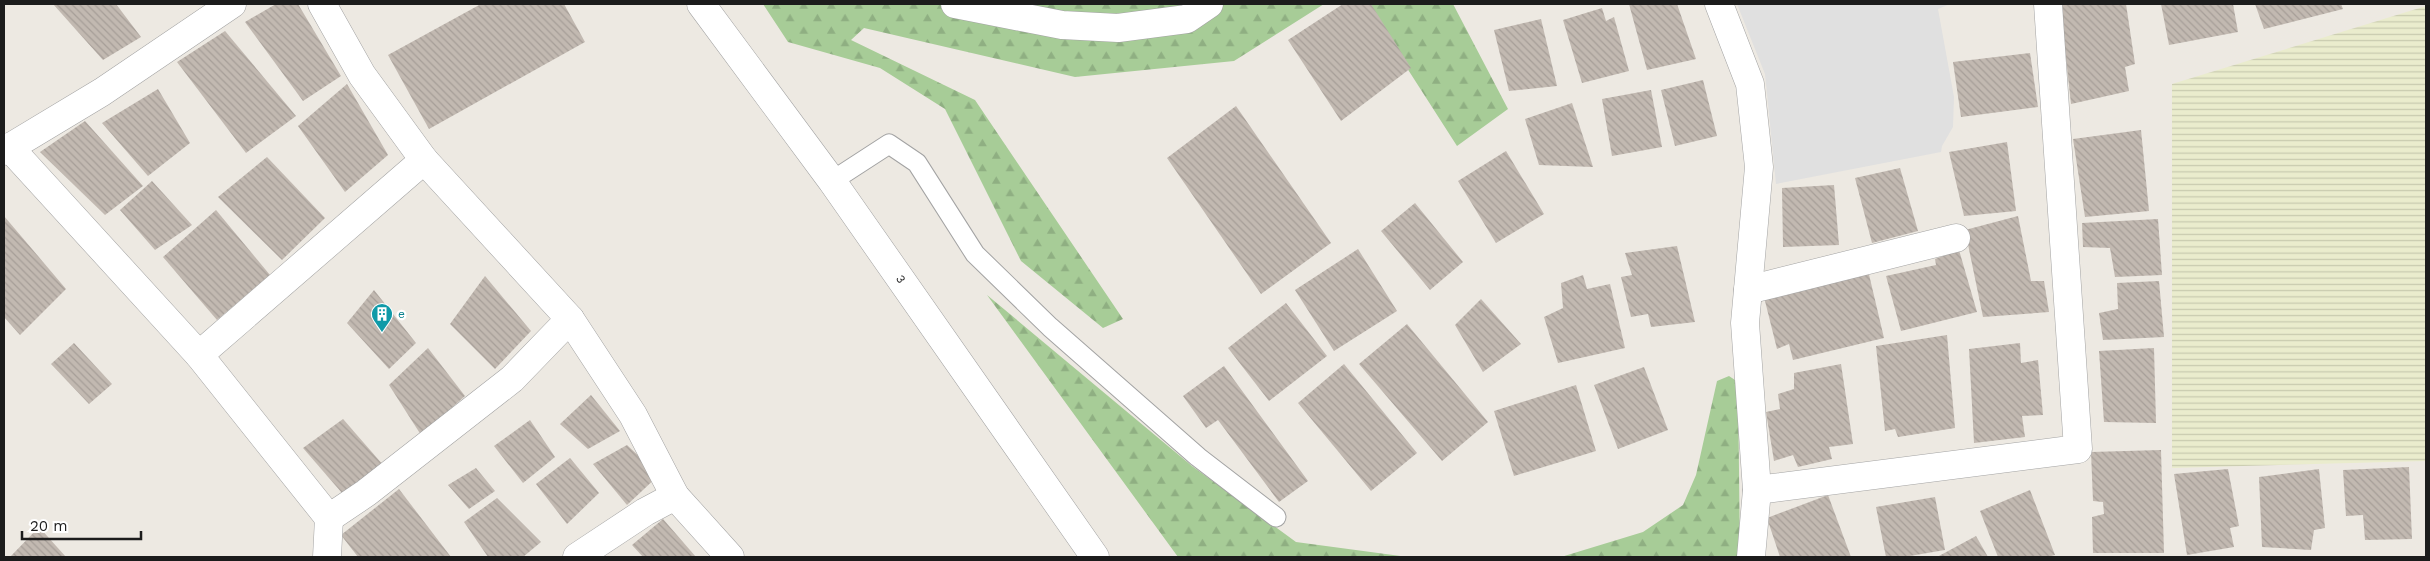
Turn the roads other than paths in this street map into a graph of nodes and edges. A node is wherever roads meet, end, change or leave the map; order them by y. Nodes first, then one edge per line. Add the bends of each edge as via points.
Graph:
1 (232, 4) edge
2 (322, 4) edge
3 (701, 4) edge
4 (954, 4) edge
5 (1209, 4) edge
6 (1719, 4) edge
7 (2048, 4) edge
8 (1151, 14) edge
9 (6, 149) edge
10 (424, 160) junction
11 (832, 181) junction
12 (1956, 238) dead end
13 (1748, 290) junction
14 (570, 319) junction
15 (199, 355) junction
16 (1757, 490) junction
17 (675, 496) junction
18 (1276, 517) dead end
19 (329, 518) junction
20 (327, 557) edge
21 (577, 557) edge
22 (730, 557) edge
23 (1095, 557) edge
24 (1751, 557) edge

1 - 9 street via 102,92
2 - 10 street via 362,75
3 - 11 street, 3
4 - 8 street via 1062,25 1118,28
5 - 8 street via 1187,20
6 - 13 street via 1750,84 1759,167
7 - 16 street via 2078,449
9 - 15 street
10 - 14 street
10 - 15 street
11 - 18 lane via 889,144 917,163 975,254 1043,320 1198,457
11 - 23 street, 3
12 - 13 street
13 - 16 street via 1745,322
14 - 17 street via 632,416
14 - 19 street via 512,379
15 - 19 street
16 - 24 street
17 - 21 street
17 - 22 street
19 - 20 street

